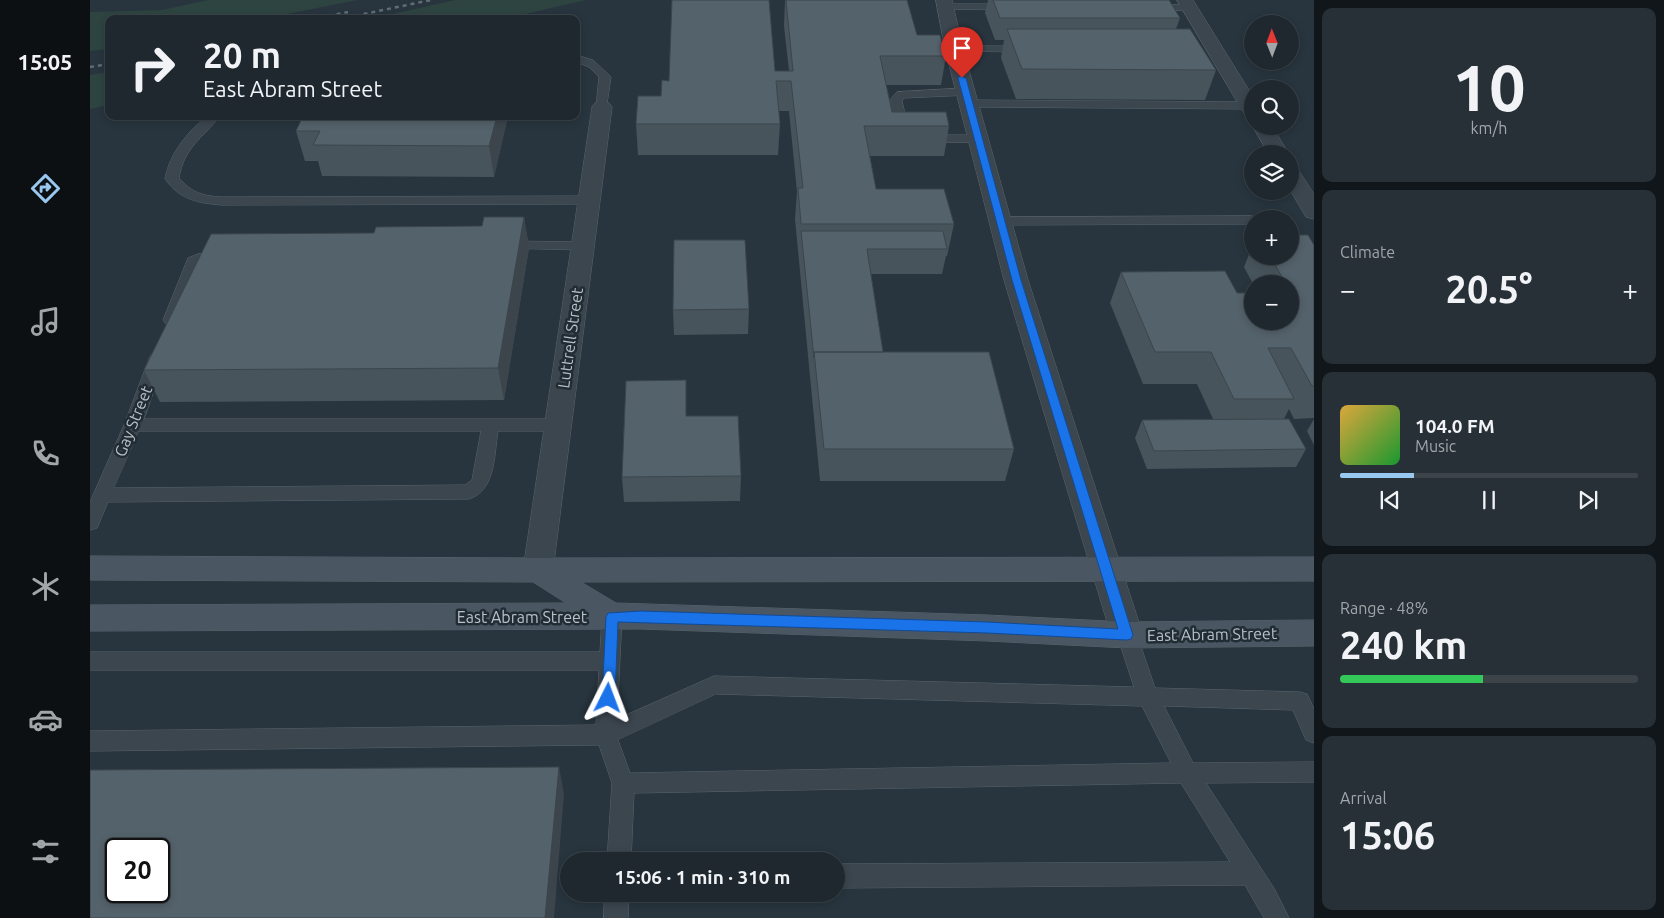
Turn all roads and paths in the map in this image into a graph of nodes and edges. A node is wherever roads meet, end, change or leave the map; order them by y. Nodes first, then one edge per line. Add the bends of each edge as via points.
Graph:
1 (945, 3) edge
2 (1188, 4) edge
3 (1024, 7) edge
4 (1141, 7) edge
5 (954, 49) junction
6 (1041, 49) edge
7 (580, 58) edge
8 (968, 98) junction
9 (1244, 98) edge
10 (602, 107) joint
11 (1244, 108) edge
12 (210, 120) edge
13 (979, 140) junction
14 (1299, 187) edge
15 (590, 200) junction
16 (1314, 212) edge
17 (1244, 220) edge
18 (1001, 221) junction
19 (486, 244) edge
20 (583, 246) junction
21 (238, 256) edge
22 (133, 425) junction
23 (491, 425) junction
24 (558, 425) junction
25 (102, 495) junction
26 (90, 522) edge
27 (90, 568) edge
28 (1106, 569) junction
29 (1314, 569) edge
30 (538, 570) junction
31 (612, 617) junction
32 (90, 618) edge
33 (1314, 633) edge
34 (1127, 635) junction
35 (90, 661) edge
36 (610, 661) junction
37 (1148, 697) junction
38 (1314, 733) edge
39 (606, 735) junction
40 (90, 741) edge
41 (1314, 772) edge
42 (1187, 773) junction
43 (623, 783) junction
44 (619, 852) edge
45 (1250, 873) junction
46 (845, 876) edge
47 (617, 902) edge
48 (616, 918) edge
49 (1277, 918) edge

1 - 3 lane
1 - 5 street
2 - 4 lane
2 - 9 street via 1211,49
5 - 6 lane
5 - 8 street
7 - 10 lane via 597,67 605,77
8 - 11 lane
8 - 13 street
8 - 13 lane via 901,95 896,100 903,132 909,139
10 - 15 street, Luttrell Street
12 - 15 lane via 180,152 173,166 172,179 183,192 197,199
13 - 18 street
14 - 16 street
15 - 20 street, Luttrell Street
17 - 18 lane
18 - 28 street via 1016,280
19 - 20 lane
20 - 24 street, Luttrell Street
21 - 22 lane, Gay Street via 208,256 193,261
22 - 23 lane
22 - 25 lane, Gay Street
23 - 24 lane
23 - 25 lane via 480,483 469,492
24 - 30 street, Luttrell Street
25 - 26 lane, Gay Street
27 - 30 main road
28 - 29 main road
28 - 30 main road
28 - 34 street
30 - 31 main road
31 - 32 main road, East Abram Street
31 - 34 main road, East Abram Street
31 - 36 lane
33 - 34 main road, East Abram Street
34 - 37 lane
35 - 36 lane
36 - 39 lane
37 - 38 lane via 1300,701
37 - 39 lane via 714,685
37 - 42 lane
39 - 40 lane
39 - 43 lane
41 - 42 lane
42 - 43 lane
42 - 45 lane
43 - 44 lane
45 - 46 lane
45 - 49 lane
47 - 48 lane

